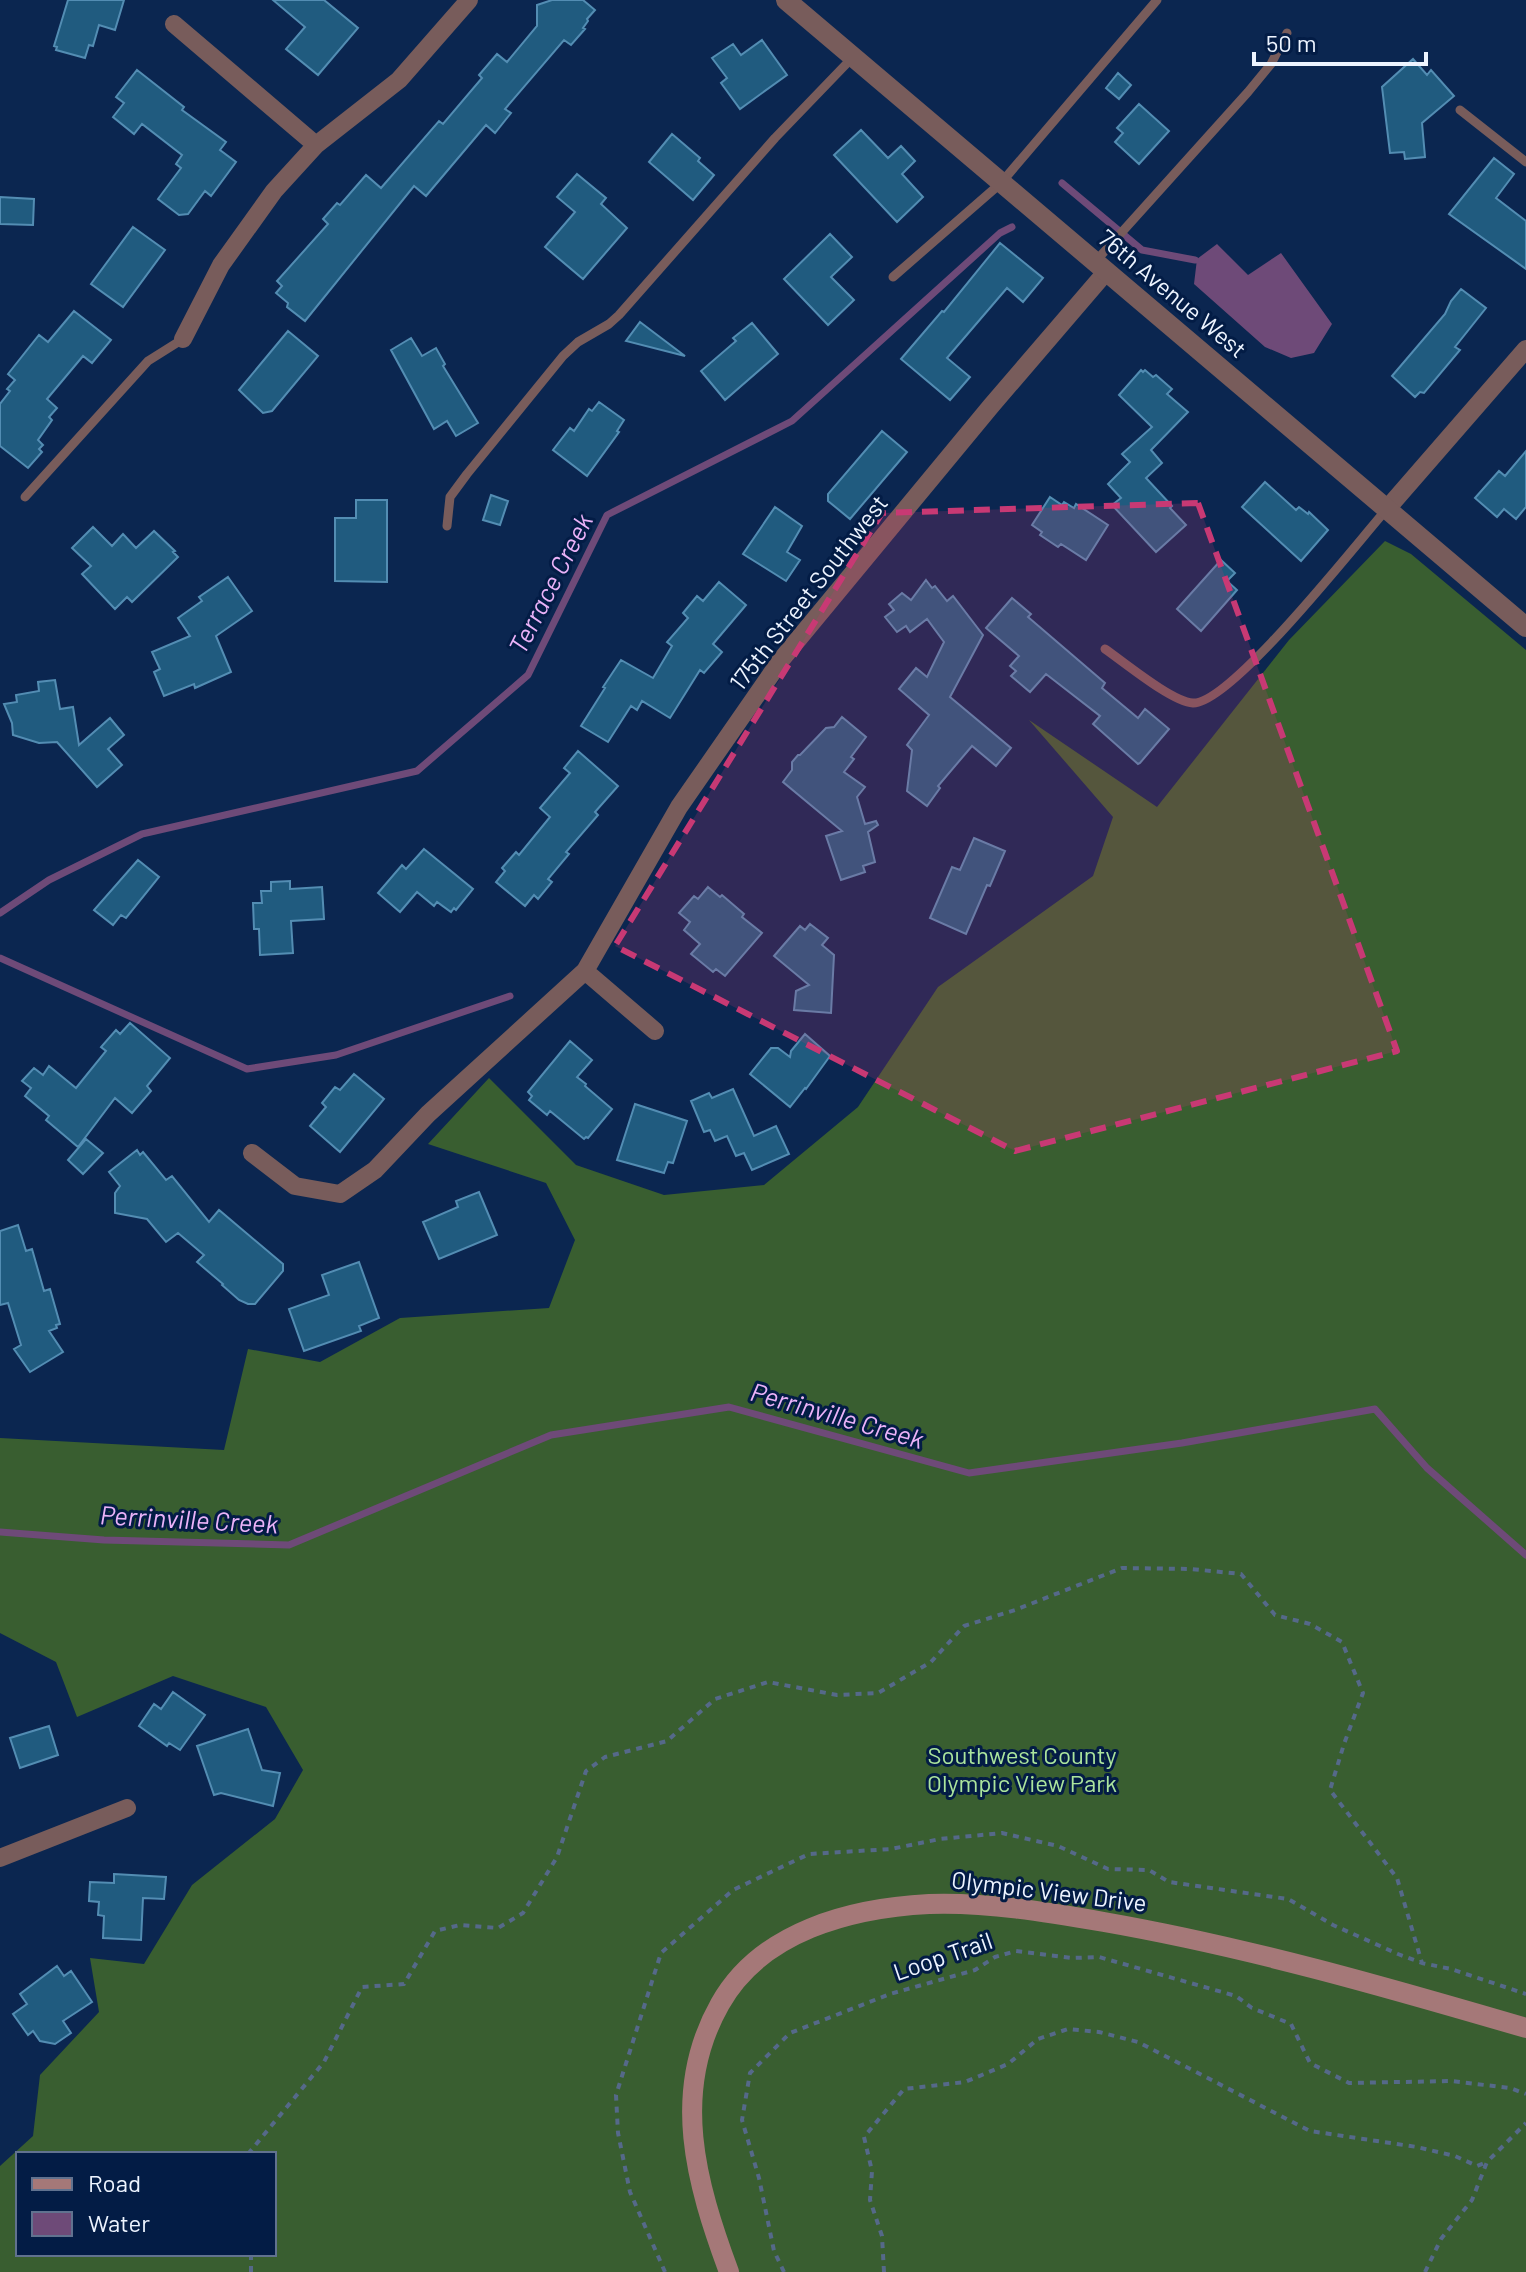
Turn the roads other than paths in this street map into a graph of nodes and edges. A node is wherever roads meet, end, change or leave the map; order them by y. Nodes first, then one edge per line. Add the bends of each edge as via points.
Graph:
1 (469, 0) edge
2 (786, 0) edge
3 (1157, 0) edge
4 (174, 24) dead end
5 (1287, 33) dead end
6 (853, 57) junction
7 (1460, 110) dead end
8 (316, 145) junction
9 (1526, 162) edge
10 (1001, 183) junction
11 (1101, 267) junction
12 (893, 277) dead end
13 (183, 339) joint
14 (1526, 349) edge
15 (25, 497) dead end
16 (1386, 510) junction
17 (447, 526) dead end
18 (1526, 627) edge
19 (1105, 649) dead end
20 (585, 971) junction
21 (655, 1031) dead end
22 (252, 1153) dead end
23 (127, 1808) dead end
24 (0, 1858) edge
25 (1526, 2028) edge
26 (729, 2272) edge

1 - 8 street via 399,80
2 - 6 street, 76th Avenue West
3 - 10 lane
4 - 8 street
5 - 11 lane via 1271,64
6 - 10 street, 76th Avenue West
6 - 17 lane via 619,315 563,356 450,497
7 - 9 lane
8 - 13 street via 244,230
10 - 11 street, 76th Avenue West
10 - 12 lane
11 - 16 street, 76th Avenue West
11 - 20 street, 175th Street Southwest via 781,660 679,807
13 - 15 lane via 148,361
14 - 16 street
16 - 18 street, 76th Avenue West
16 - 19 lane via 1262,653 1214,696 1195,703 1178,700
20 - 21 street
20 - 22 street, 175th Street Southwest via 428,1114 375,1170 340,1194 295,1186
23 - 24 street
25 - 26 main road, Olympic View Drive via 1278,1958 1064,1915 932,1904 837,1919 788,1938 741,1973 703,2042 691,2095 694,2151

